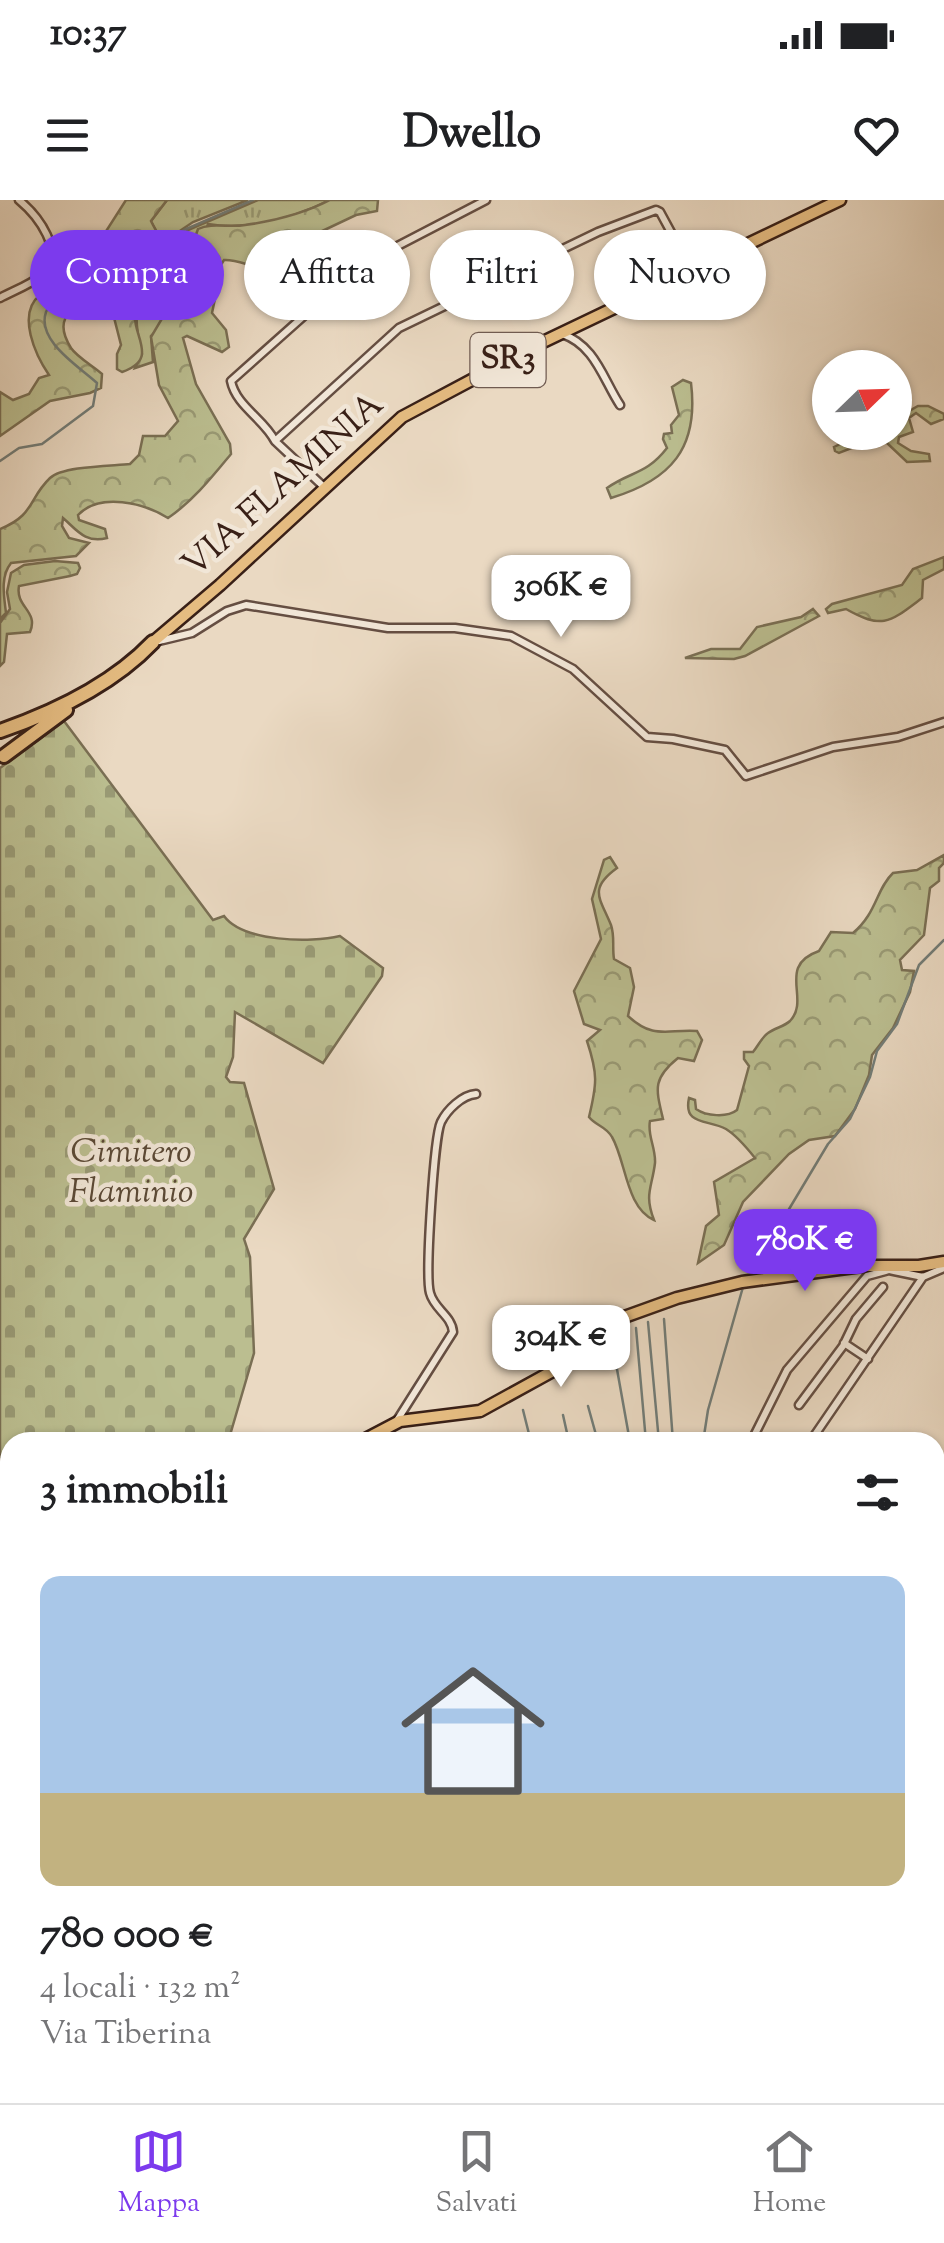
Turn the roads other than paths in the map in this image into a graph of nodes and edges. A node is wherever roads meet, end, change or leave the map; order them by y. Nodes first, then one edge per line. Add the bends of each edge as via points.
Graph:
1 (19, 200) edge
2 (486, 200) edge
3 (652, 200) edge
4 (840, 200) edge
5 (656, 210) junction
6 (670, 230) edge
7 (766, 235) edge
8 (0, 298) edge
9 (594, 317) edge
10 (561, 333) junction
11 (620, 404) dead end
12 (275, 442) junction
13 (326, 488) junction
14 (152, 642) junction
15 (93, 688) junction
16 (944, 722) edge
17 (0, 728) edge
18 (0, 740) edge
19 (2, 758) edge
20 (476, 1094) dead end
21 (944, 1265) edge
22 (860, 1271) junction
23 (923, 1276) junction
24 (884, 1287) dead end
25 (844, 1343) junction
26 (868, 1358) junction
27 (799, 1405) dead end
28 (396, 1422) junction
29 (378, 1432) edge
30 (756, 1432) edge
31 (817, 1432) edge

1 - 8 street via 50,240 48,264
2 - 12 street via 362,265 231,381
3 - 5 street
4 - 7 main road, VIA FLAMINIA / SR3
5 - 6 street
5 - 12 street via 399,328
9 - 10 main road, VIA FLAMINIA / SR3
10 - 11 street via 595,360
10 - 13 main road, VIA FLAMINIA / SR3 via 402,417
12 - 13 street
13 - 14 main road, VIA FLAMINIA / SR3
14 - 15 highway, VIA FLAMINIA / SR3
14 - 16 street via 246,606 388,628 500,633 573,668 647,737 725,750 746,776 819,750 898,738
14 - 17 highway, VIA FLAMINIA / SR3 via 78,693
15 - 17 highway, VIA FLAMINIA / SR3 via 57,709
15 - 19 highway
18 - 19 highway
20 - 28 street via 462,1098 440,1124 431,1190 429,1292 453,1332
21 - 22 main road
21 - 23 street
22 - 23 street
22 - 28 main road via 748,1281 678,1298 627,1316 551,1372 480,1411
22 - 30 street via 787,1370
23 - 26 street
24 - 25 street
25 - 26 street
25 - 27 street
26 - 31 street
28 - 29 main road

